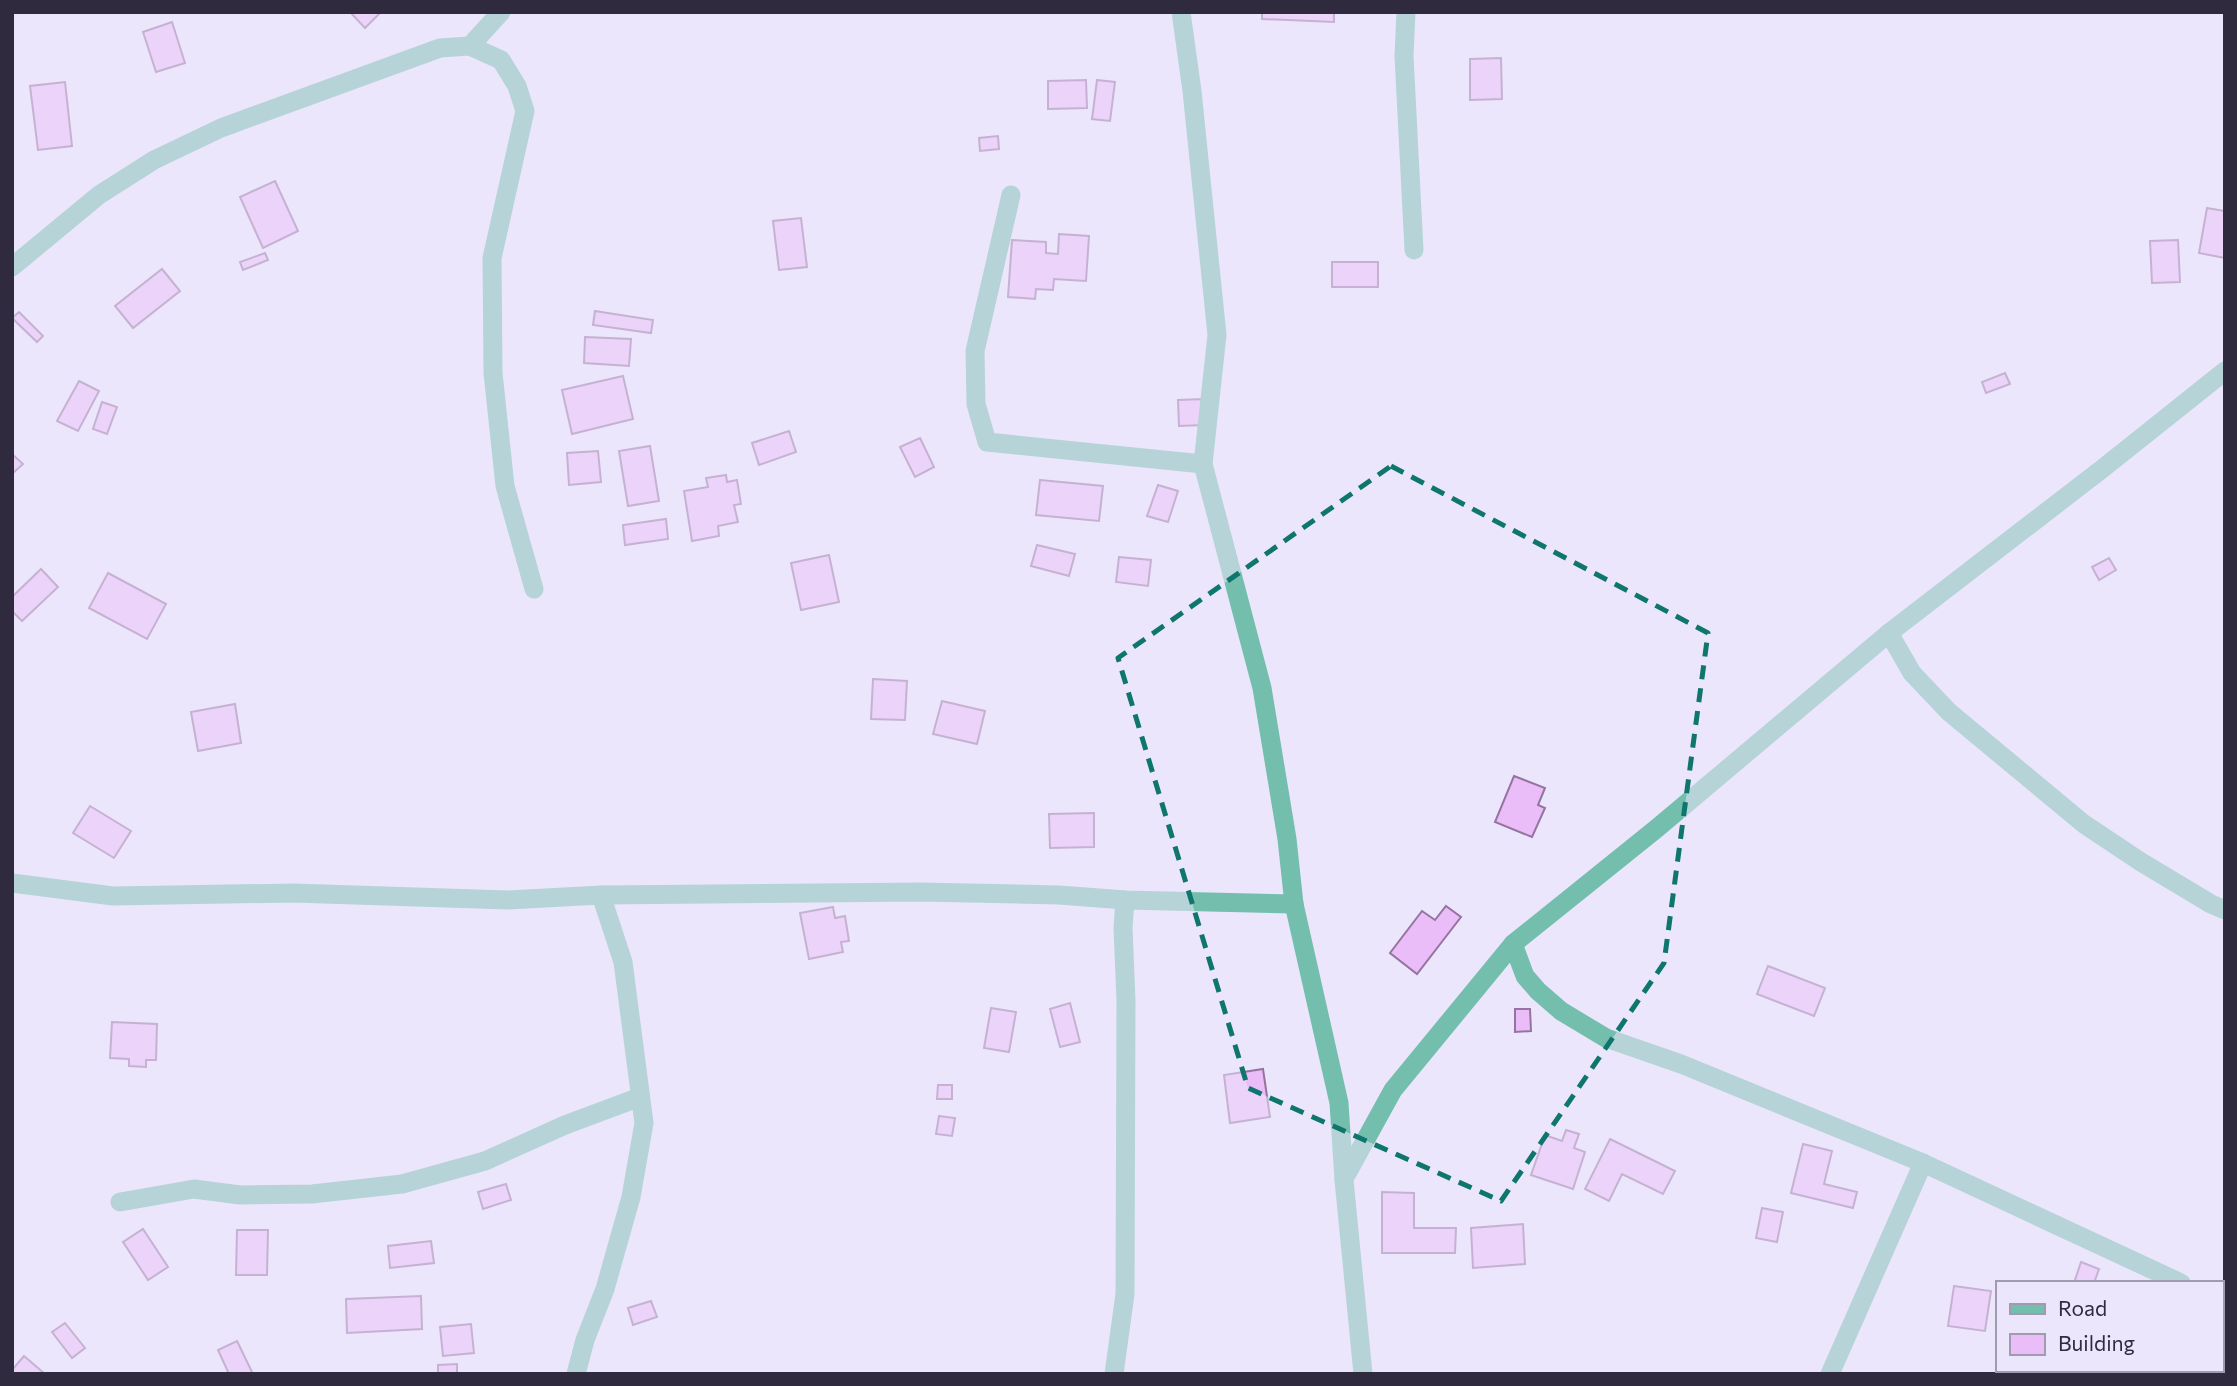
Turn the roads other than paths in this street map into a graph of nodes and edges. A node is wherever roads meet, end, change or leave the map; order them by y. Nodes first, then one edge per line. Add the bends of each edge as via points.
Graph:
1 (501, 12) edge
2 (1181, 12) edge
3 (1406, 12) edge
4 (471, 46) junction
5 (1011, 195) dead end
6 (1414, 250) dead end
7 (12, 267) edge
8 (2225, 370) edge
9 (1203, 464) junction
10 (534, 589) dead end
11 (1889, 633) junction
12 (12, 883) edge
13 (601, 895) junction
14 (1125, 900) junction
15 (1294, 905) junction
16 (2225, 910) edge
17 (1513, 944) junction
18 (640, 1097) junction
19 (1923, 1163) junction
20 (1343, 1180) junction
21 (120, 1202) dead end
22 (2176, 1281) edge
23 (576, 1374) edge
24 (1114, 1374) edge
25 (1363, 1374) edge
26 (1830, 1374) edge

1 - 4 street
2 - 9 street via 1217,335
3 - 6 street
4 - 7 street via 440,48 221,128 154,160 99,195
4 - 10 street via 501,60 525,111 492,258 493,373 505,486
5 - 9 street via 975,351 976,404 987,442
8 - 11 street
9 - 15 street via 1262,688
11 - 16 street via 1912,673 1949,712 2084,824
11 - 17 street
12 - 13 street via 113,896 293,893 508,900
13 - 14 street via 920,892
13 - 18 street via 622,962
14 - 15 street
14 - 24 street via 1125,1294
15 - 20 street via 1339,1103
17 - 19 street via 1525,976 1538,991 1606,1038 1681,1063
17 - 20 street via 1394,1090
18 - 21 street via 485,1161 402,1184 312,1194 240,1195 194,1189
18 - 23 street via 644,1123 631,1197
19 - 22 street
19 - 26 street
20 - 25 street

